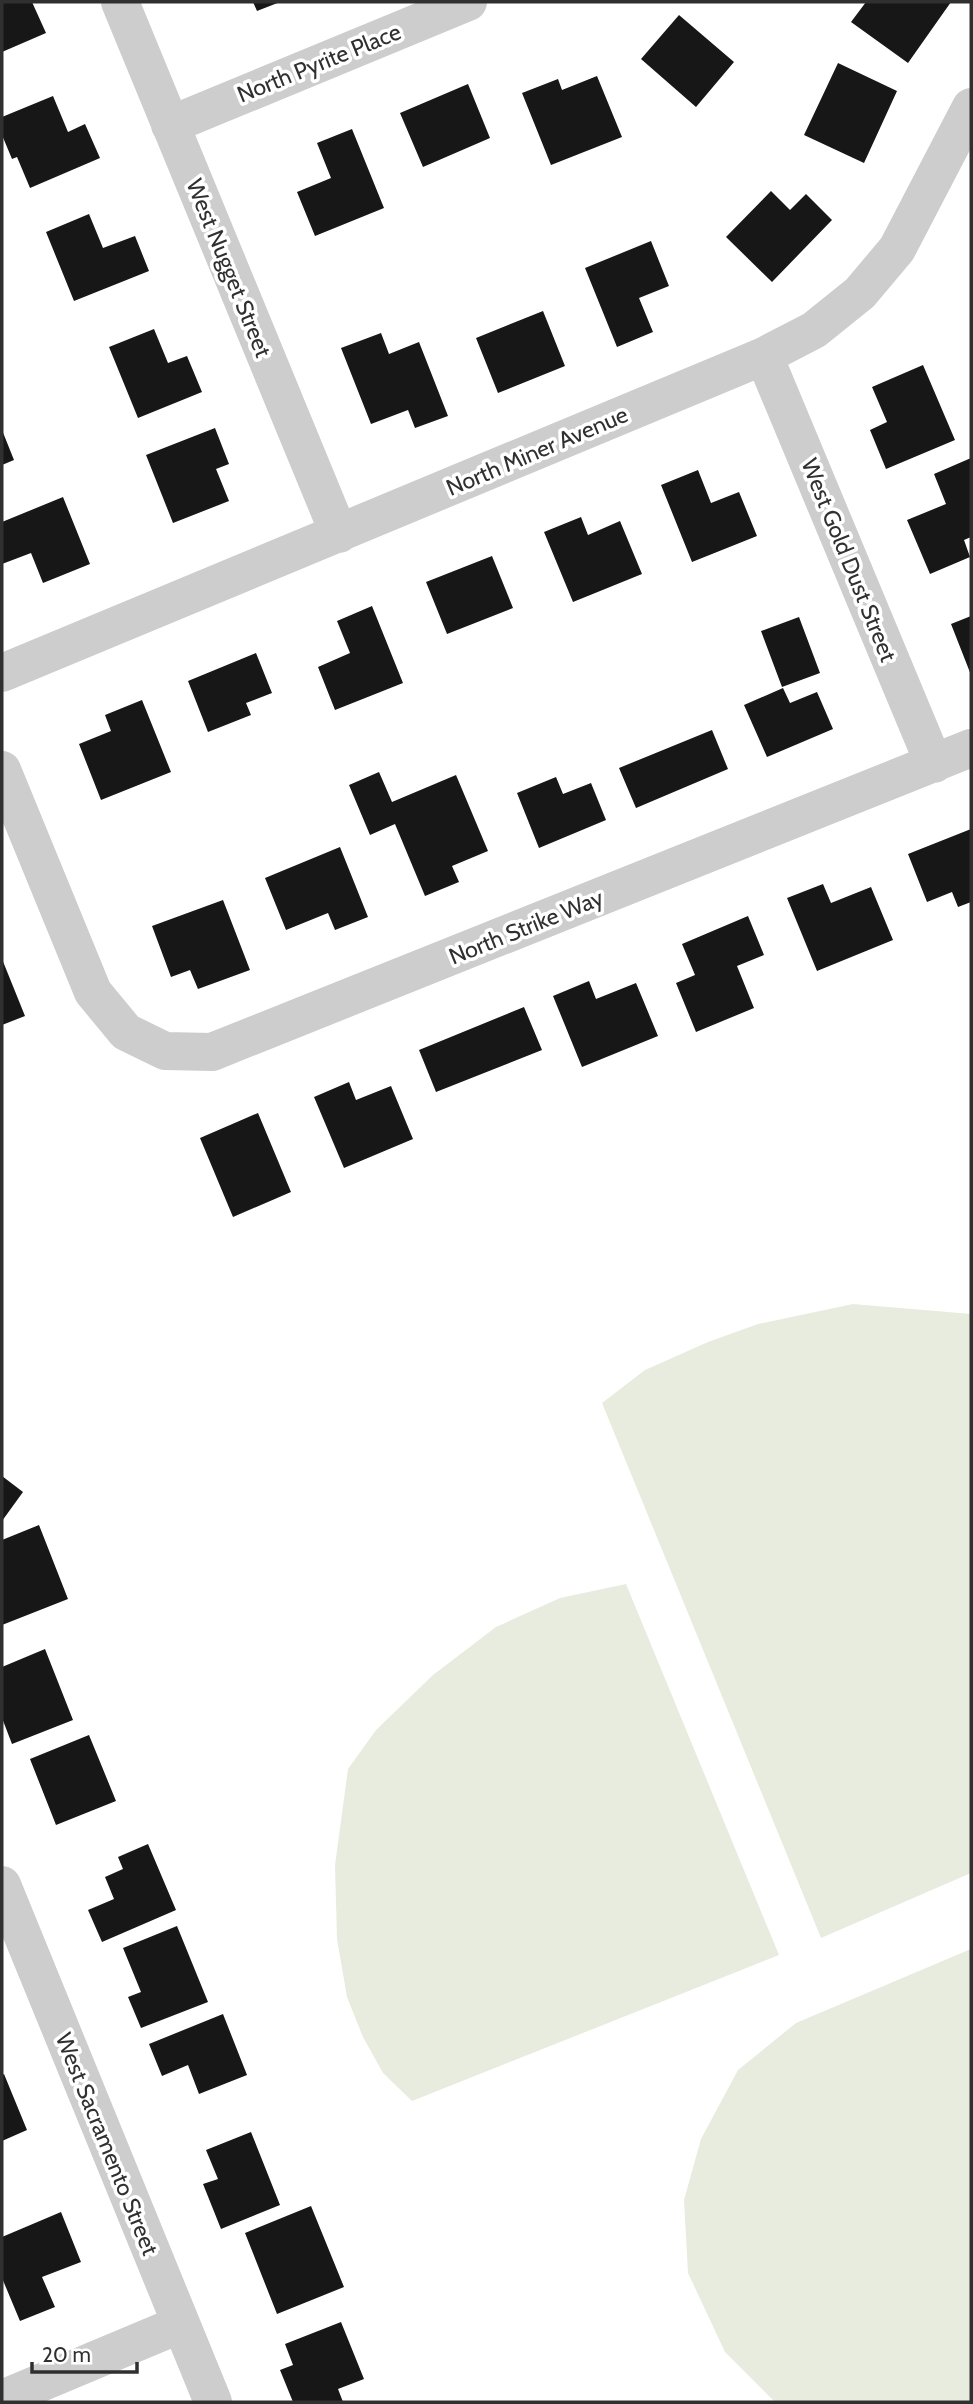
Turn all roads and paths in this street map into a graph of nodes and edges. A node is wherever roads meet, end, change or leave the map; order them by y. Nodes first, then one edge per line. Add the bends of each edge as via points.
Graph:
1 (120, 2) edge
2 (468, 2) edge
3 (971, 107) edge
4 (170, 125) junction
5 (764, 356) junction
6 (339, 534) junction
7 (2, 673) edge
8 (971, 748) edge
9 (934, 764) junction
10 (2, 770) edge
11 (2, 1885) edge
12 (15, 1957) edge
13 (181, 2324) junction
14 (2, 2399) edge
15 (213, 2402) edge

1 - 4 street, West Nugget Street
2 - 4 street, North Pyrite Place
3 - 5 street, North Miner Avenue via 897,249 860,293 814,330
4 - 6 street, West Nugget Street
5 - 6 street, North Miner Avenue
5 - 9 street, West Gold Dust Street
6 - 7 street, North Miner Avenue
8 - 9 street, North Strike Way
9 - 10 street, North Strike Way via 212,1052 165,1051 125,1032 93,992
11 - 12 street, West Sacramento Street
12 - 13 street, West Sacramento Street
13 - 14 street
13 - 15 street, West Sacramento Street

